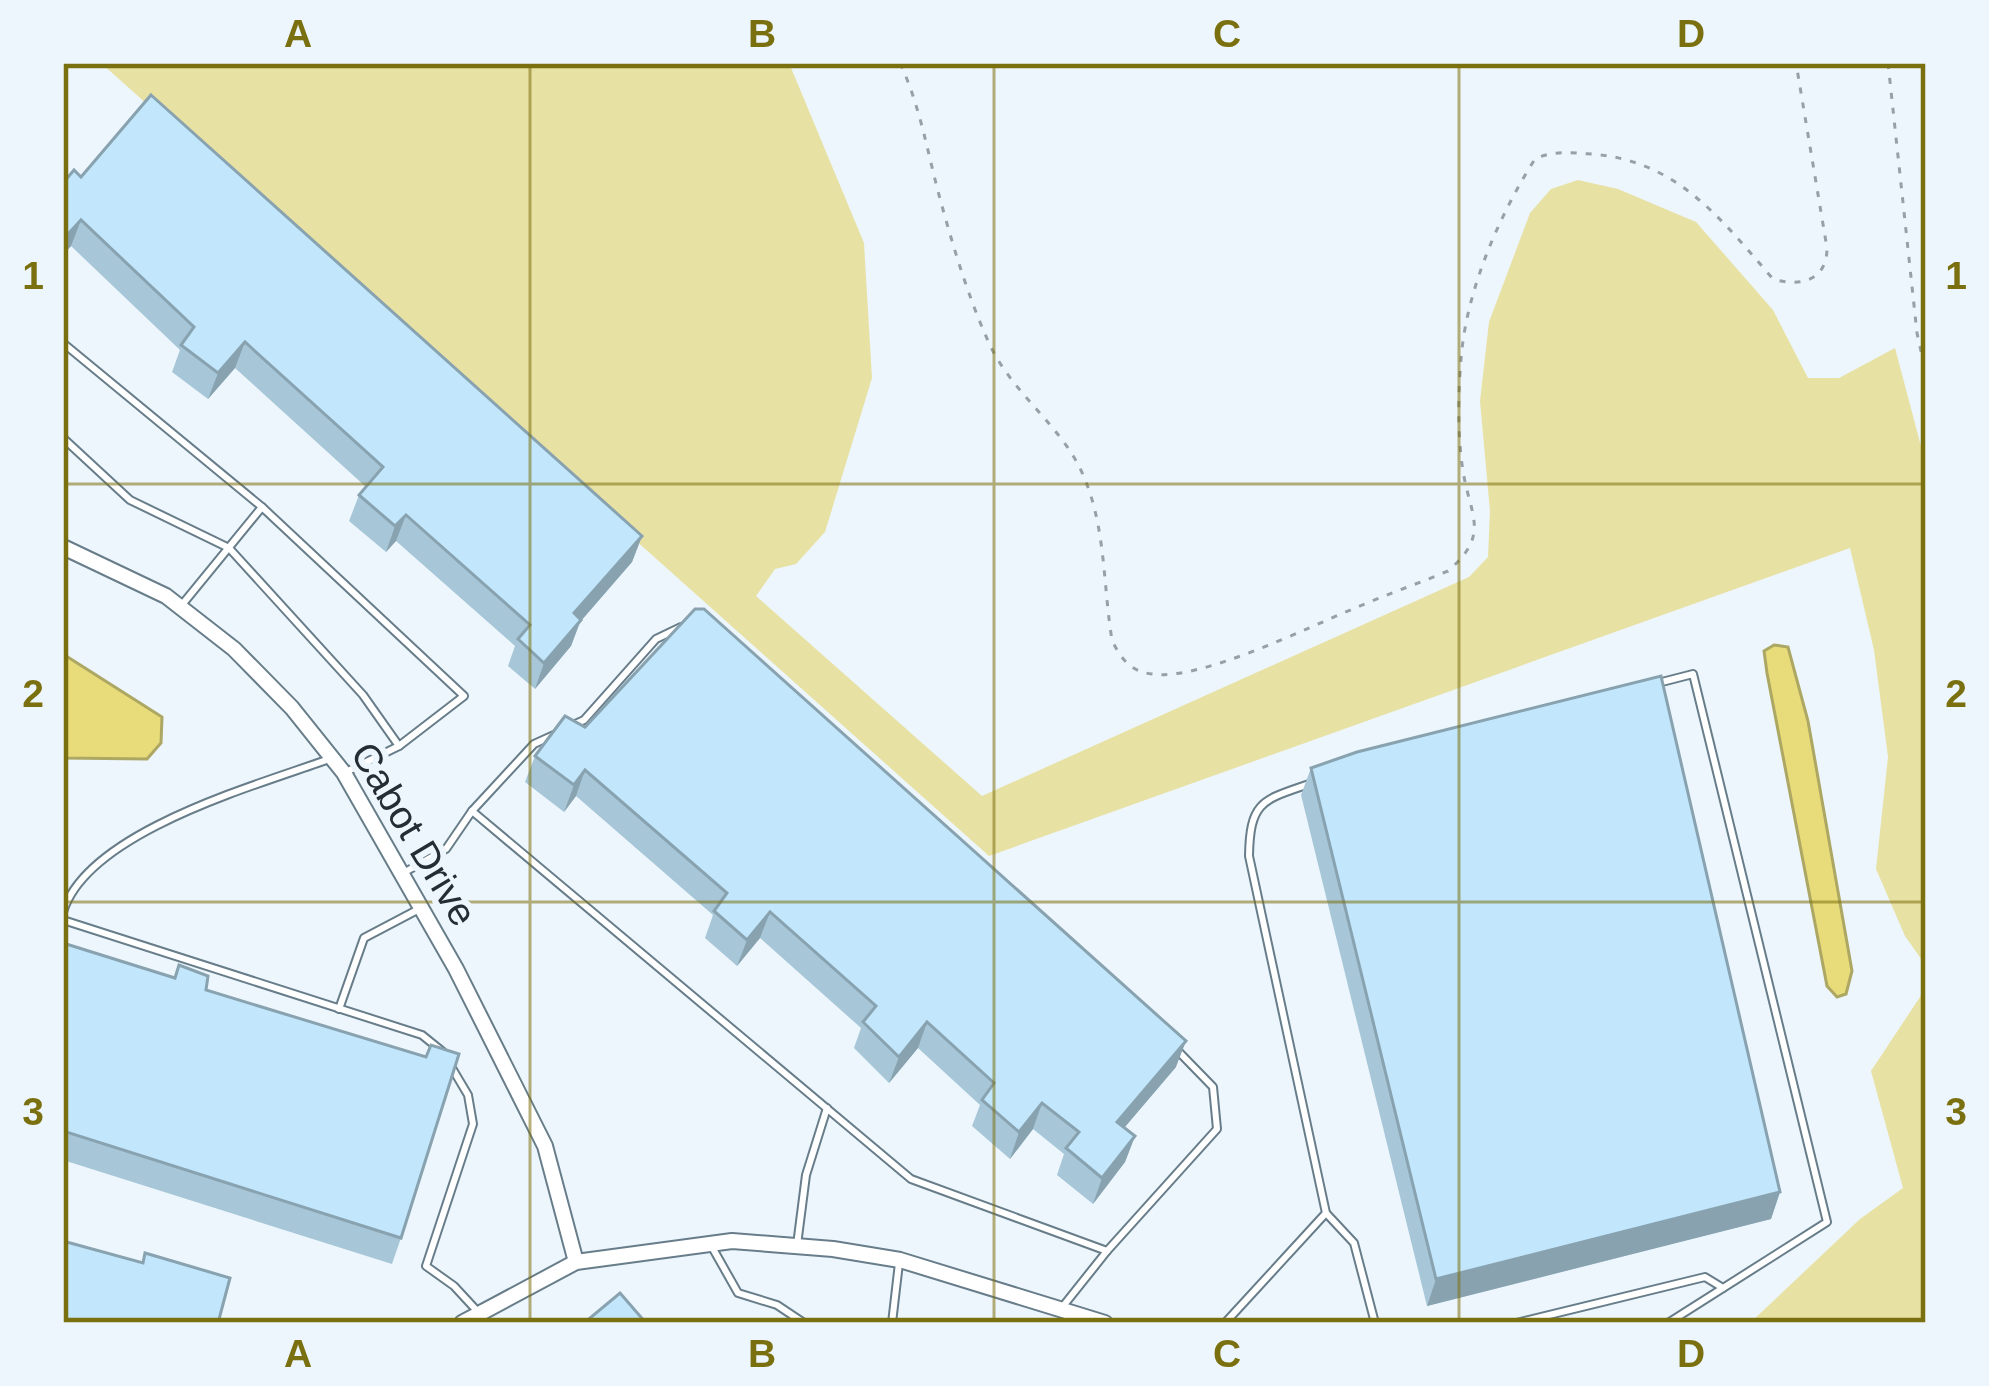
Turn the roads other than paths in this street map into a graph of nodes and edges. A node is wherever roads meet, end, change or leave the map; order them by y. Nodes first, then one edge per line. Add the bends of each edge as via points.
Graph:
1 (63, 343) edge
2 (63, 438) edge
3 (262, 507) junction
4 (63, 547) edge
5 (229, 548) junction
6 (181, 607) junction
7 (692, 628) edge
8 (1647, 686) edge
9 (399, 746) junction
10 (332, 758) junction
11 (344, 773) junction
12 (1329, 777) edge
13 (472, 811) junction
14 (402, 874) junction
15 (422, 908) junction
16 (63, 916) edge
17 (339, 1009) junction
18 (1176, 1049) edge
19 (827, 1108) junction
20 (1326, 1214) junction
21 (710, 1244) junction
22 (797, 1246) junction
23 (1106, 1251) junction
24 (900, 1260) junction
25 (576, 1262) junction
26 (1723, 1288) junction
27 (1060, 1311) junction
28 (479, 1314) junction
29 (462, 1323) edge
30 (804, 1323) edge
31 (892, 1323) edge
32 (1105, 1323) edge
33 (1225, 1323) edge
34 (1375, 1323) edge
35 (1516, 1323) edge
36 (1668, 1323) edge

1 - 3 lane
2 - 5 lane via 130,500
3 - 5 lane
3 - 9 lane via 464,696
4 - 6 street, Cabot Drive
5 - 6 lane
5 - 9 lane
6 - 10 street, Cabot Drive via 234,649
7 - 13 lane via 656,639 584,720 533,744
8 - 26 lane via 1693,674 1827,1222
9 - 11 lane
10 - 11 street, Cabot Drive
10 - 16 lane via 161,821 70,889
11 - 14 street, Cabot Drive
12 - 20 lane via 1263,800 1250,821 1249,856
13 - 14 lane via 446,849
13 - 19 lane
14 - 15 street, Cabot Drive
15 - 17 lane via 364,938
15 - 25 street, Cabot Drive via 544,1146
16 - 17 lane
17 - 28 lane via 439,1045 468,1095 472,1124 426,1266
18 - 23 lane via 1213,1088 1217,1129
19 - 22 lane via 806,1175
19 - 23 lane via 911,1179
20 - 33 lane
20 - 34 lane via 1354,1243
21 - 22 street
21 - 25 street
21 - 30 lane via 737,1293
22 - 24 street
23 - 27 lane
24 - 27 street
24 - 31 lane
25 - 28 street
26 - 35 lane via 1705,1277
26 - 36 lane
27 - 32 street
28 - 29 street

